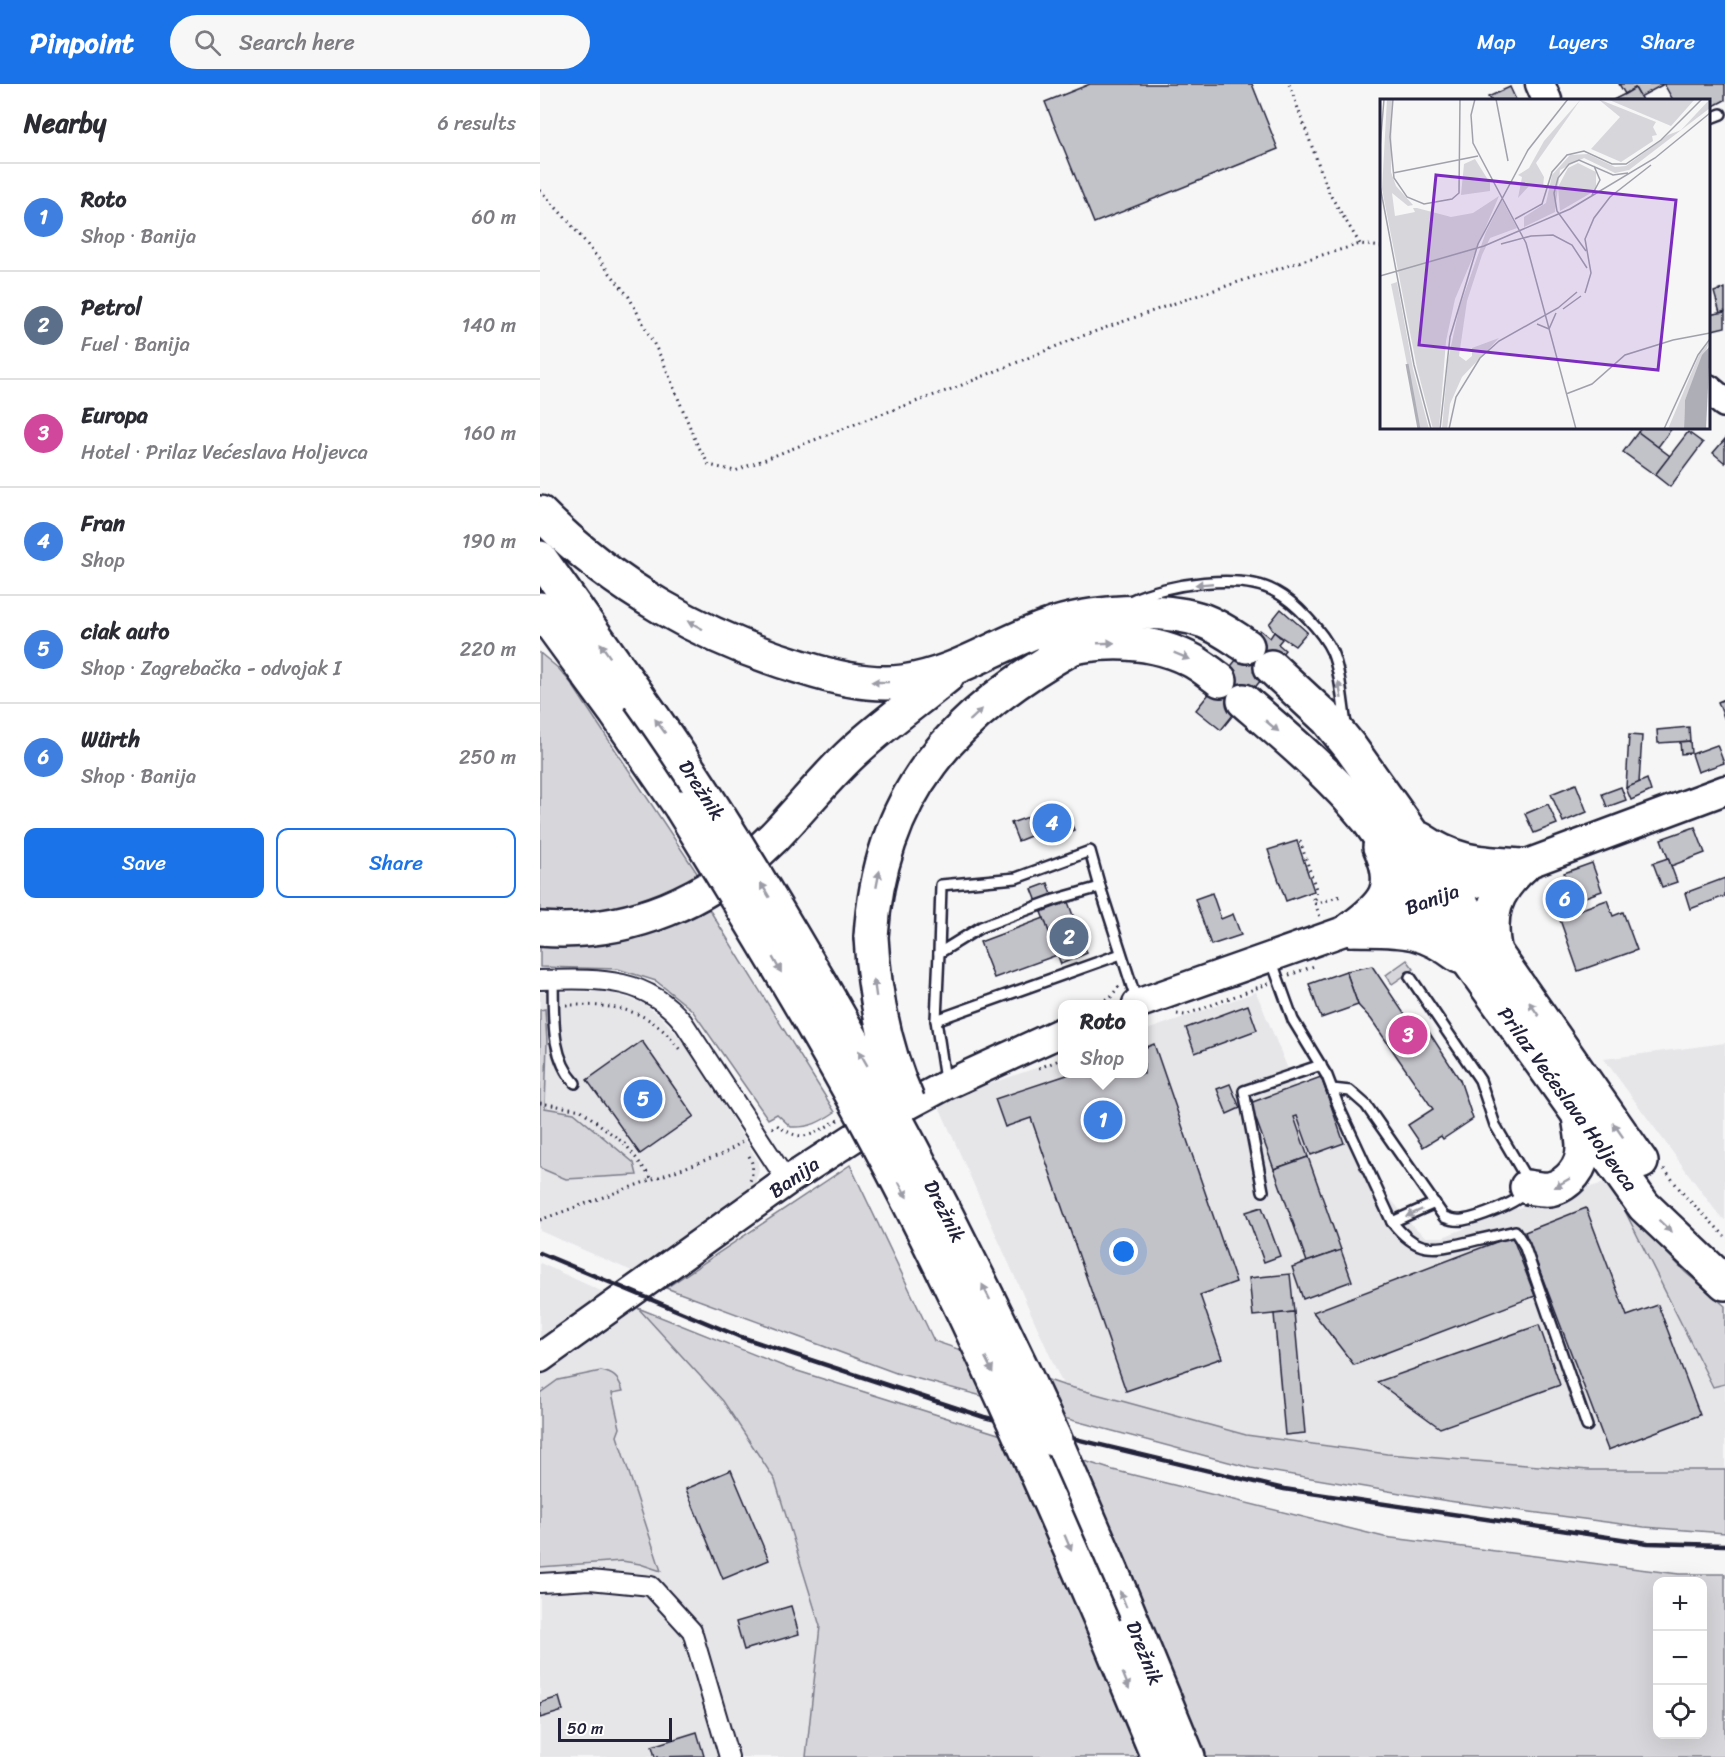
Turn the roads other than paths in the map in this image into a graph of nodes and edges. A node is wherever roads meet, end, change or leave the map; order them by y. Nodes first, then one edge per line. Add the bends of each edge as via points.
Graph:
1 (1540, 84) edge
2 (1547, 99) edge
3 (1721, 114) dead end
4 (1710, 118) edge
5 (1710, 391) edge
6 (1725, 403) edge
7 (540, 513) edge
8 (540, 558) edge
9 (540, 609) edge
10 (1102, 615) junction
11 (540, 646) edge
12 (1075, 646) junction
13 (1247, 646) dead end
14 (958, 667) junction
15 (1272, 667) dead end
16 (1220, 680) dead end
17 (1244, 702) dead end
18 (628, 705) junction
19 (905, 711) junction
20 (1350, 747) junction
21 (1725, 790) edge
22 (1368, 820) junction
23 (1410, 832) junction
24 (1523, 866) junction
25 (1100, 886) junction
26 (1440, 897) junction
27 (540, 929) edge
28 (1351, 929) junction
29 (939, 953) junction
30 (1121, 954) junction
31 (1485, 960) junction
32 (1270, 970) junction
33 (1410, 977) dead end
34 (547, 980) edge
35 (1131, 998) edge
36 (936, 1020) junction
37 (1058, 1034) edge
38 (1321, 1065) junction
39 (575, 1083) dead end
40 (946, 1085) junction
41 (1332, 1089) junction
42 (1578, 1114) junction
43 (788, 1181) junction
44 (1527, 1187) junction
45 (1263, 1191) dead end
46 (1435, 1203) junction
47 (1392, 1222) junction
48 (1725, 1255) edge
49 (969, 1258) junction
50 (1725, 1283) edge
51 (542, 1357) edge
52 (1587, 1426) dead end
53 (540, 1583) edge
54 (729, 1757) edge
55 (1158, 1757) edge
56 (1188, 1757) edge

1 - 2 main road
3 - 4 lane
5 - 6 main road
14 -> 7 highway via 926,678 872,682 825,675 776,660 720,638 666,610 615,578 565,539
18 -> 8 highway
9 - 18 highway
10 - 13 highway via 1139,612 1202,621
10 - 14 highway via 1047,627
20 -> 10 lane via 1332,653 1322,635 1276,591 1253,584 1200,584 1138,597
11 - 18 highway via 569,671 594,704
12 -> 16 highway via 1106,642 1167,650 1190,659
12 - 19 highway via 998,668
49 -> 12 highway, bridge via 970,1239 965,1222 891,1060 878,1011 871,937 873,906 880,866 904,802 924,770 986,706 1047,661
14 - 19 highway
15 - 20 highway via 1328,720
17 -> 22 highway via 1324,771
49 -> 18 highway, Drežnik, bridge via 897,1118 706,795
18 -> 55 highway, Drežnik, bridge via 681,807 856,1102 913,1210 1036,1467
19 - 27 highway via 847,758 749,860 701,895 656,915 606,927
20 - 23 highway
21 - 24 main road, Banija
22 - 26 highway
22 - 28 highway via 1385,858 1389,890 1376,909
23 - 24 highway via 1462,861
23 - 26 highway
24 - 26 main road, Banija
24 - 31 highway via 1508,880 1494,907
25 - 29 lane via 981,927
25 - 29 lane via 1090,851 1016,878 941,885
25 - 30 lane
26 - 28 main road, Banija
26 - 31 highway, Prilaz Većeslava Holjevca
28 - 31 highway via 1427,935 1452,950
28 - 32 main road, Banija
29 - 36 lane
30 - 35 lane
30 - 36 lane
31 - 42 highway, Prilaz Većeslava Holjevca
48 -> 31 highway, Prilaz Većeslava Holjevca via 1651,1178
32 - 35 main road, Banija
32 - 38 lane via 1293,1020
33 - 44 lane via 1480,1080 1495,1125 1522,1169
34 - 39 lane via 560,1059
34 - 43 street via 616,982 633,986 664,1003 683,1022 748,1139
36 - 40 lane
37 - 40 main road, Banija
38 - 41 lane
38 - 45 lane via 1245,1091
40 - 43 main road, Banija via 884,1118
41 - 46 lane via 1350,1091 1366,1105
41 - 47 lane
42 -> 44 highway via 1583,1148 1578,1168 1558,1186
42 -> 50 highway, Prilaz Većeslava Holjevca via 1644,1206
43 - 51 main road, Banija
44 - 46 lane via 1514,1202 1464,1220 1444,1217
46 -> 47 lane
47 - 52 lane via 1412,1241 1439,1249 1515,1231 1524,1245
56 -> 49 highway, Drežnik, bridge via 1085,1507
53 - 54 street via 590,1580 651,1586 692,1631

